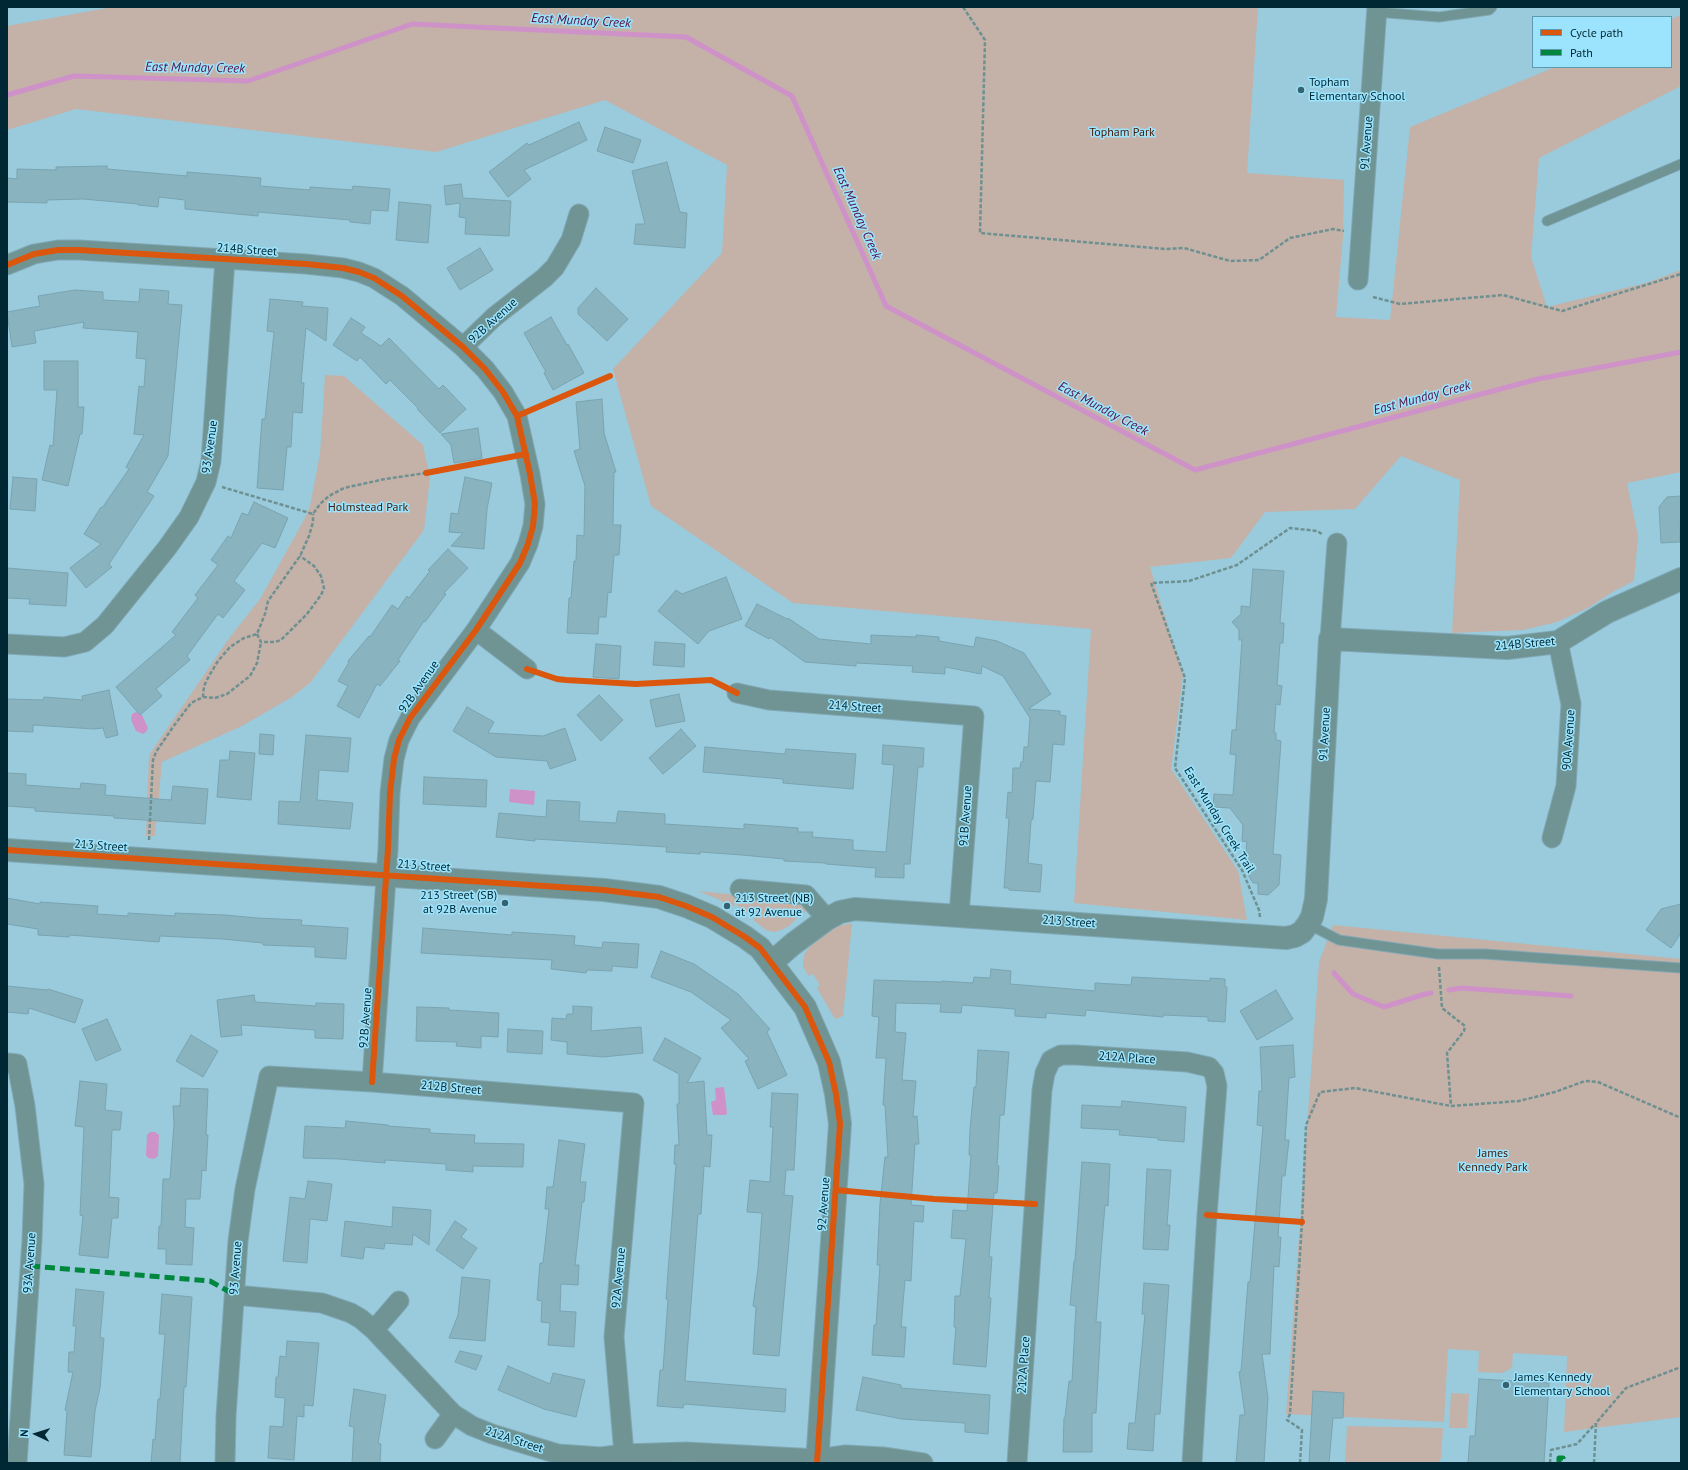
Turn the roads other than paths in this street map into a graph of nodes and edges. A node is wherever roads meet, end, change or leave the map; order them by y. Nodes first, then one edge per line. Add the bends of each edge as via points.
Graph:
1 (1492, 7) edge
2 (1376, 10) edge
3 (1681, 164) edge
4 (579, 214) dead end
5 (1547, 221) dead end
6 (226, 259) junction
7 (7, 265) edge
8 (1358, 280) dead end
9 (463, 347) junction
10 (1336, 543) road end
11 (1681, 579) edge
12 (476, 630) junction
13 (1330, 639) junction
14 (1558, 642) junction
15 (7, 644) edge
16 (527, 669) dead end
17 (737, 694) dead end
18 (974, 716) joint
19 (1552, 838) dead end
20 (7, 850) edge
21 (386, 875) junction
22 (740, 889) dead end
23 (958, 915) junction
24 (827, 919) junction
25 (1308, 924) junction
26 (772, 963) junction
27 (1681, 968) edge
28 (12, 1064) edge
29 (269, 1076) joint
30 (372, 1082) junction
31 (634, 1102) joint
32 (235, 1295) junction
33 (399, 1301) dead end
34 (374, 1330) junction
35 (453, 1414) junction
36 (435, 1439) dead end
37 (624, 1454) junction
38 (817, 1461) edge
39 (16, 1463) edge
40 (224, 1463) edge
41 (923, 1463) edge
42 (1017, 1463) edge
43 (1192, 1463) edge

1 - 2 lane via 1489,10 1439,17
2 - 8 street, 91 Avenue
3 - 5 lane
4 - 9 street, 92B Avenue via 571,240 555,267 494,317
6 - 7 street, 214B Street via 58,250 34,254
6 - 9 street, 214B Street via 327,266 359,272 374,278 402,296
6 - 15 street, 93 Avenue via 213,447 206,482 190,517 105,625 85,642 64,647
9 - 12 street, 92B Avenue via 485,368 517,416 535,504 528,544 520,563
10 - 13 street, 91 Avenue
11 - 14 street, 214B Street via 1607,612
12 - 16 street
12 - 21 street, 92B Avenue via 422,700 399,740 390,793
13 - 14 street, 214B Street via 1507,648
13 - 25 street, 91 Avenue via 1316,899
14 - 19 street, 90A Avenue via 1571,704 1566,786
17 - 18 street, 214 Street via 769,700
18 - 23 street, 91B Avenue
20 - 21 street, 213 Street
21 - 26 street, 213 Street via 604,890 659,897 712,917 760,948
21 - 30 street, 92B Avenue
22 - 24 street via 806,895
23 - 24 street, 213 Street via 855,908
23 - 25 street, 213 Street via 1286,938 1302,932
24 - 26 street, 213 Street
25 - 27 lane via 1339,940 1438,954 1485,954
26 - 38 street, 92 Avenue via 805,1007 818,1034 829,1062 840,1124
28 - 39 street, 93A Avenue via 25,1106 34,1184
29 - 30 street, 212B Street
29 - 32 street, 93 Avenue via 241,1217
30 - 31 street, 212B Street
31 - 37 street, 92A Avenue via 614,1337
32 - 34 street, 212A Street via 322,1304 361,1318
32 - 40 street, 93 Avenue
33 - 34 street
34 - 35 street, 212A Street
35 - 36 street
35 - 37 street, 212A Street via 472,1426 492,1434 558,1454 586,1457
37 - 38 street, 212A Street via 686,1452
38 - 41 street via 846,1454
42 - 43 street, 212A Place via 1042,1090 1045,1073 1051,1060 1061,1055 1076,1055 1187,1062 1209,1067 1214,1073 1217,1086

